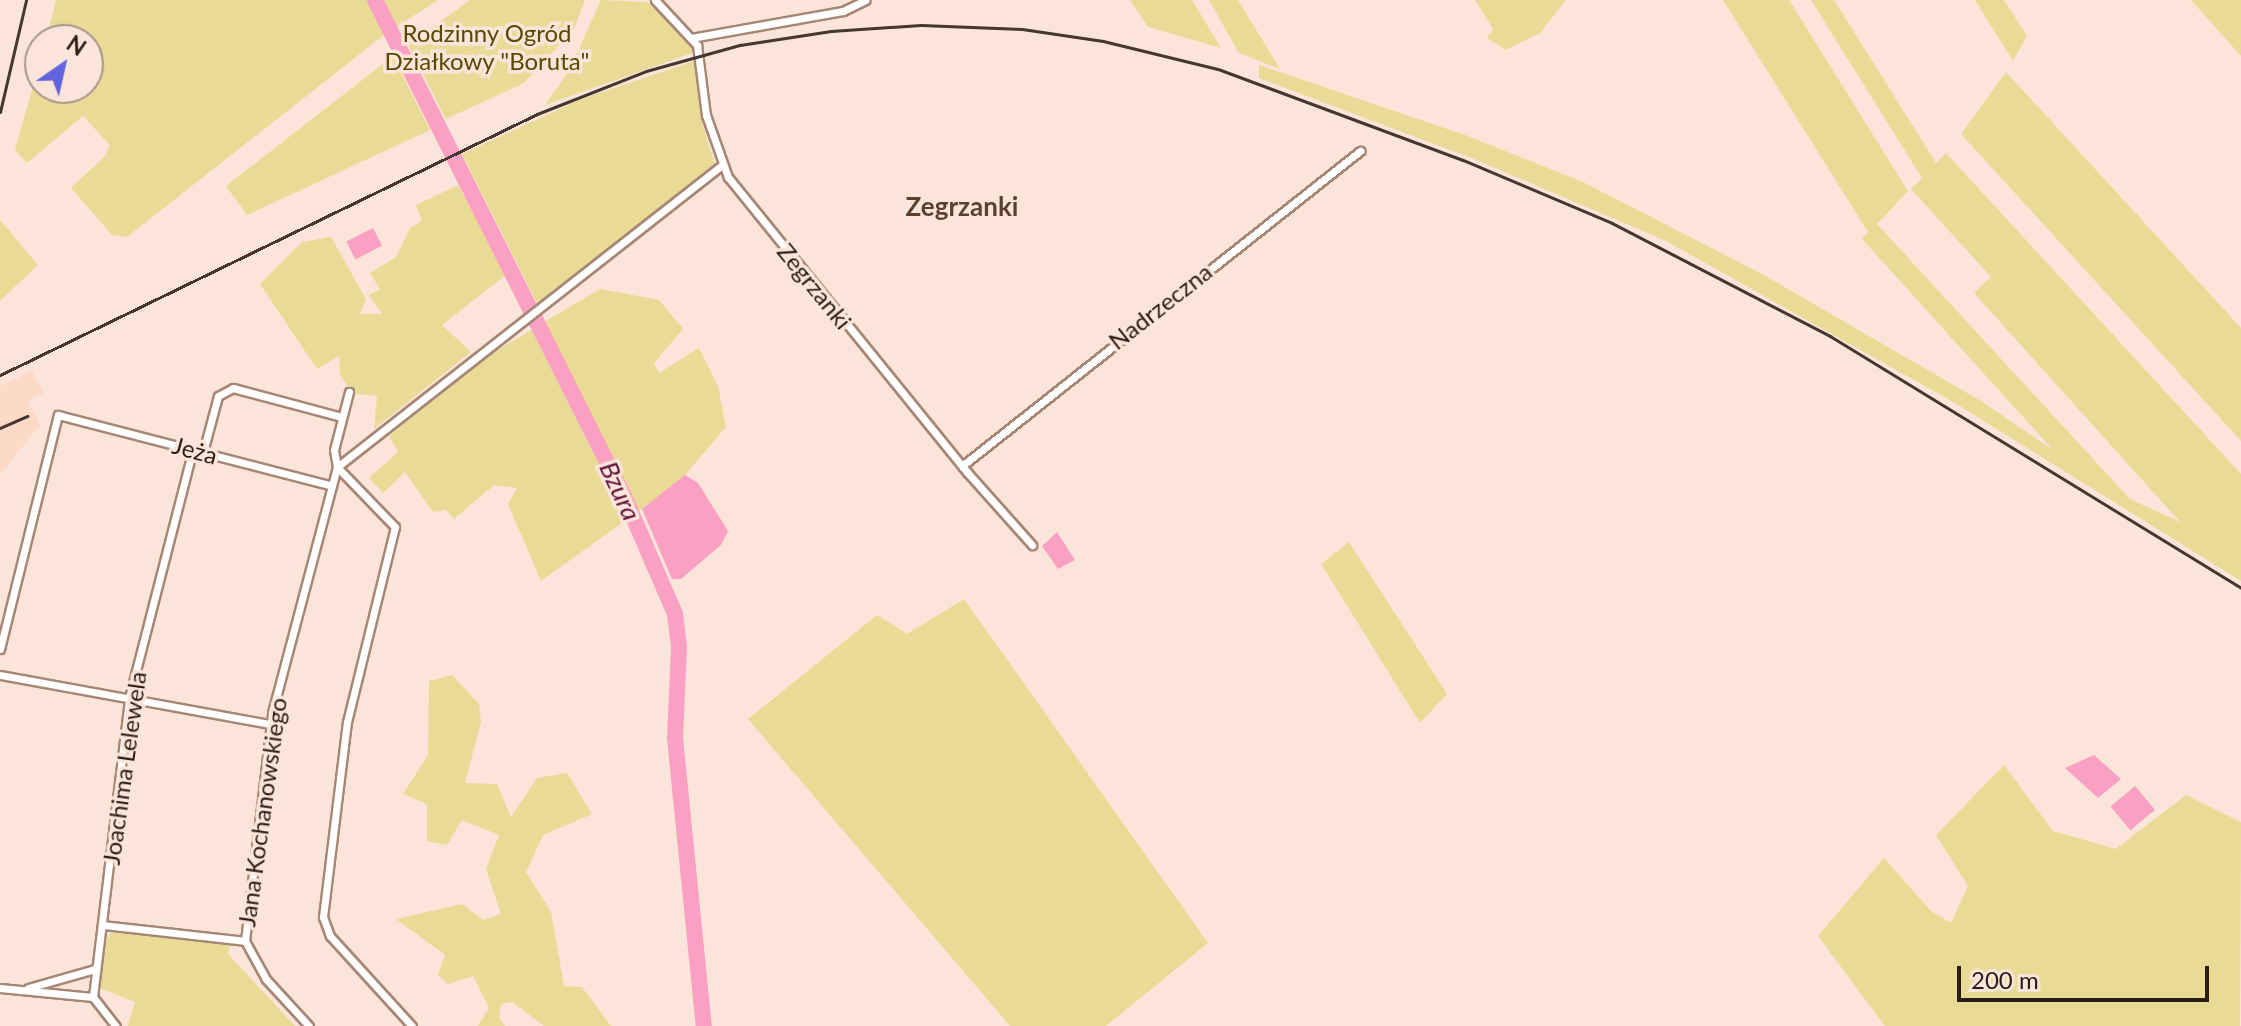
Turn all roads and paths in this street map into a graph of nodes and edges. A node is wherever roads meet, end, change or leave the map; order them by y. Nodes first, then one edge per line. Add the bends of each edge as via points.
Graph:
1 (655, 0) edge
2 (866, 0) edge
3 (691, 38) junction
4 (1360, 151) dead end
5 (722, 165) junction
6 (349, 392) dead end
7 (342, 417) junction
8 (193, 449) junction
9 (203, 452) junction
10 (962, 466) junction
11 (337, 467) junction
12 (332, 486) junction
13 (1032, 545) dead end
14 (0, 649) edge
15 (0, 675) edge
16 (129, 698) junction
17 (270, 724) junction
18 (103, 925) junction
19 (245, 941) junction
20 (95, 969) junction
21 (0, 988) edge
22 (22, 989) junction
23 (93, 997) junction
24 (116, 1026) edge
25 (309, 1026) edge
26 (412, 1026) edge

1 - 3 street, Zegrzanki
2 - 3 street via 843,11
3 - 5 street, Zegrzanki via 702,61 706,115
4 - 10 street, Nadrzeczna
5 - 10 street, Zegrzanki
5 - 11 street
6 - 7 street, Jana Kochanowskiego
7 - 9 street via 233,388 218,396
7 - 11 street, Jana Kochanowskiego via 334,450
8 - 9 street, Jeża
8 - 14 street, Jeża via 58,415
8 - 16 street, Joachima Lelewela
9 - 12 street, Jeża
10 - 13 street, Zegrzanki
11 - 12 street, Jana Kochanowskiego
11 - 26 street via 395,527 347,722 323,917 330,936
12 - 17 street, Jana Kochanowskiego
15 - 16 street
16 - 17 street
16 - 18 street, Joachima Lelewela
17 - 19 street, Jana Kochanowskiego
18 - 19 street
18 - 20 street, Joachima Lelewela
19 - 25 street, Jana Kochanowskiego via 266,979
20 - 22 street
20 - 23 street, Joachima Lelewela
21 - 22 street
22 - 23 street
23 - 24 street

